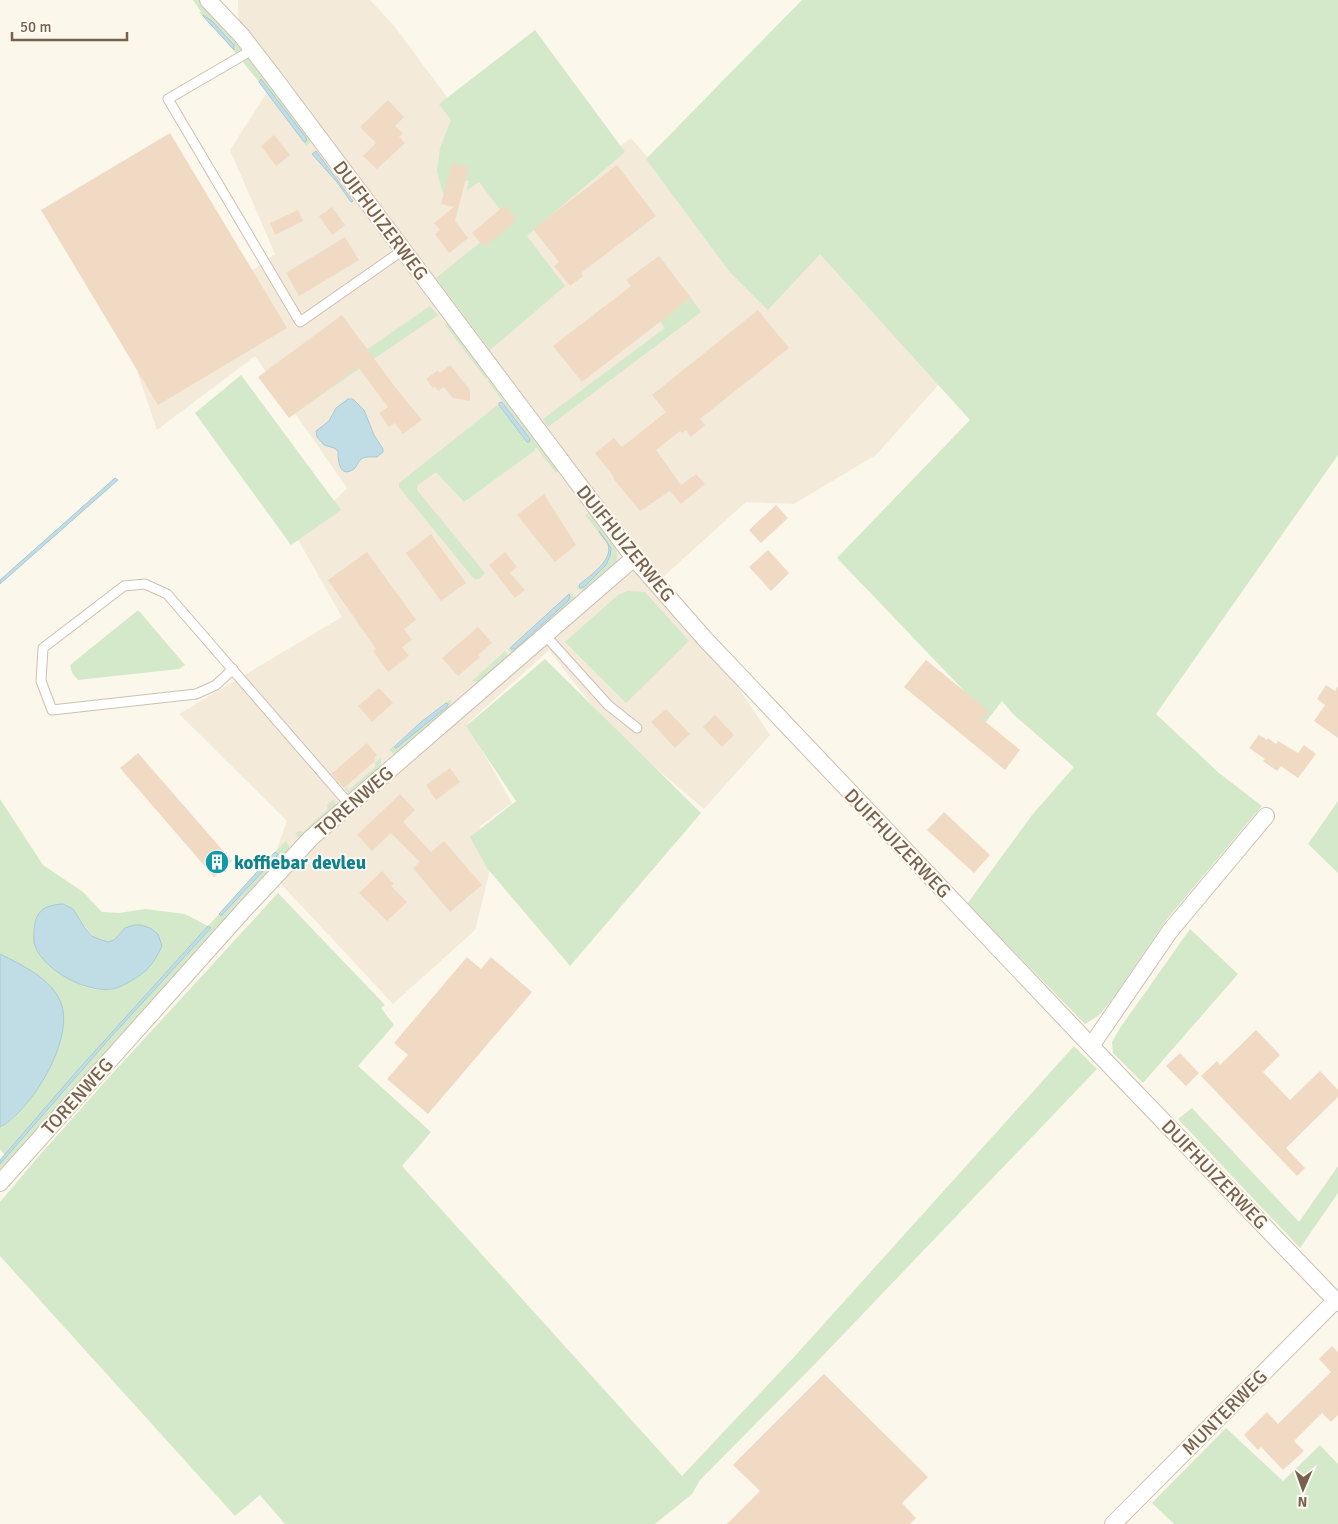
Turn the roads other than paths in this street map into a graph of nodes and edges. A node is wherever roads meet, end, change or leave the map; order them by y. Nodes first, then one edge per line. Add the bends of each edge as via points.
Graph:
1 (208, 0) edge
2 (252, 50) junction
3 (403, 250) junction
4 (634, 558) junction
5 (545, 635) junction
6 (232, 670) junction
7 (637, 728) dead end
8 (350, 805) junction
9 (1266, 816) dead end
10 (1091, 1046) junction
11 (0, 1183) edge
12 (1337, 1302) edge
13 (1113, 1524) edge

1 - 2 street, DUIFHUIZERWEG
2 - 3 street, DUIFHUIZERWEG
2 - 3 lane via 168,99 300,322
3 - 4 street, DUIFHUIZERWEG
4 - 5 street, TORENWEG
4 - 10 street, DUIFHUIZERWEG via 705,639
5 - 7 lane via 608,705
5 - 8 street, TORENWEG
6 - 6 lane via 167,594 145,584 124,586 43,648 41,681 52,710 196,694 216,685
6 - 8 lane
8 - 11 street, TORENWEG via 311,838 277,874
9 - 10 street via 1170,931
10 - 12 street, DUIFHUIZERWEG
12 - 13 street, MUNTERWEG

